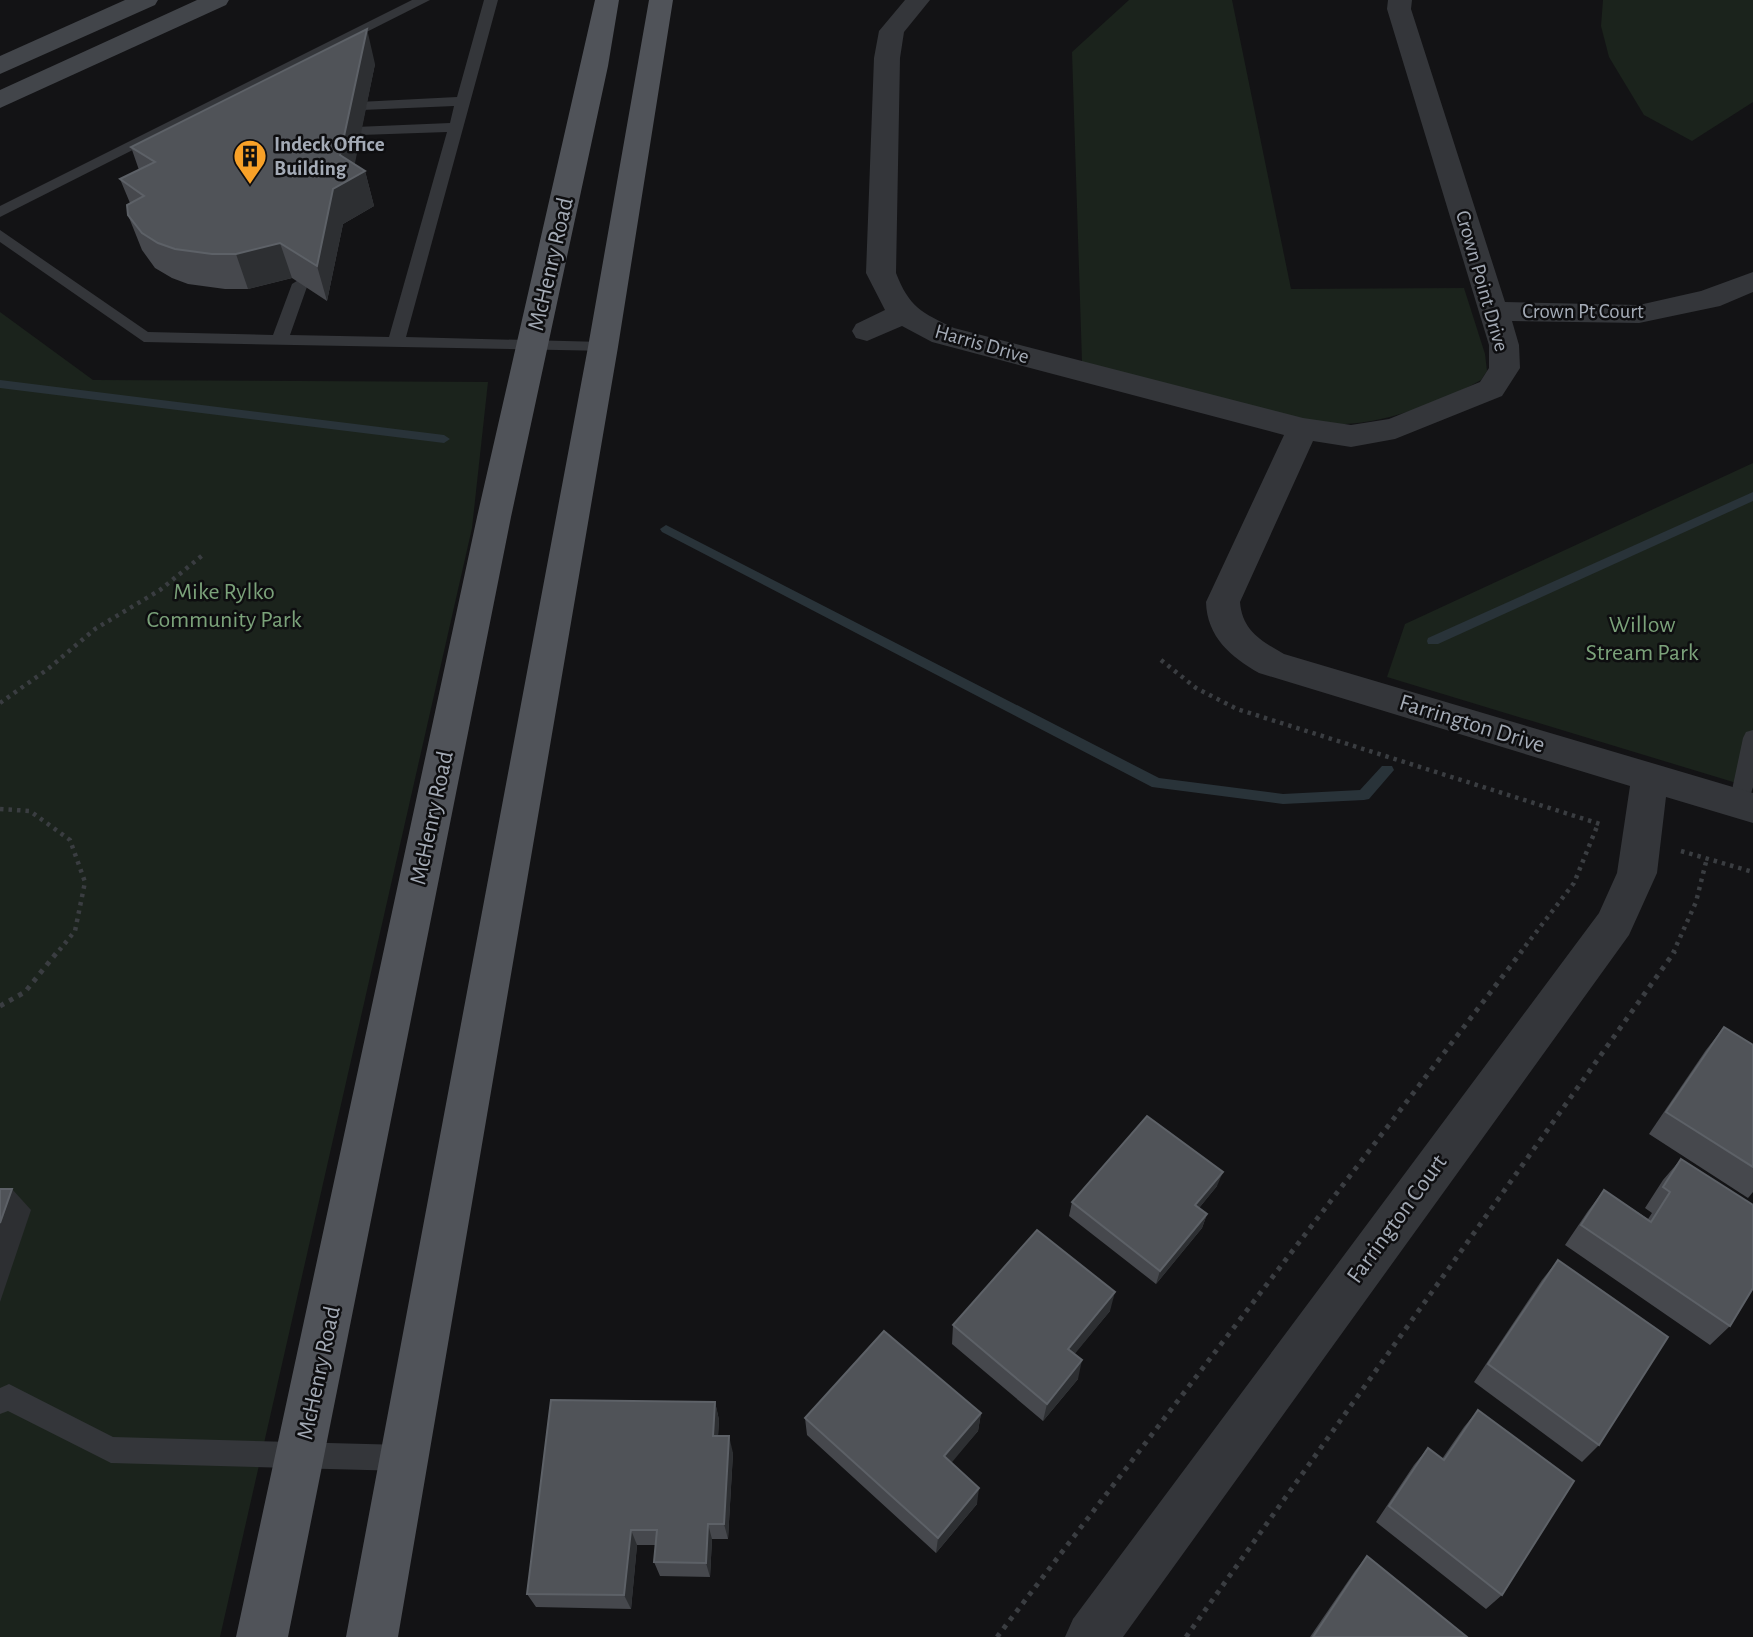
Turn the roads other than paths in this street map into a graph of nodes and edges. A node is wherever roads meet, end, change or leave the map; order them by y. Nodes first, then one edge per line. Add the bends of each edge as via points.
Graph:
1 (146, 0) edge
2 (217, 0) edge
3 (423, 0) edge
4 (491, 0) edge
5 (607, 0) edge
6 (662, 0) edge
7 (918, 0) edge
8 (1400, 0) edge
9 (0, 66) edge
10 (238, 92) junction
11 (0, 100) edge
12 (463, 102) junction
13 (259, 104) edge
14 (328, 108) edge
15 (188, 117) junction
16 (456, 127) junction
17 (209, 130) edge
18 (317, 132) edge
19 (0, 212) edge
20 (0, 235) edge
21 (1753, 281) edge
22 (300, 284) edge
23 (1493, 311) junction
24 (904, 313) junction
25 (867, 331) dead end
26 (279, 341) junction
27 (397, 343) junction
28 (532, 346) junction
29 (603, 347) junction
30 (1303, 429) junction
31 (1753, 738) edge
32 (1650, 777) junction
33 (1746, 806) edge
34 (0, 1401) edge
35 (302, 1457) junction
36 (404, 1458) junction
37 (262, 1637) edge
38 (372, 1637) edge
39 (1091, 1637) edge

1 - 9 main road
2 - 11 main road
3 - 10 lane
4 - 12 lane
5 - 28 main road, McHenry Road
6 - 29 main road
7 - 24 street, Harris Drive via 891,31 887,58 881,273 891,302
8 - 23 street, Crown Point Drive via 1399,9
10 - 13 lane
10 - 15 lane
12 - 14 lane
12 - 16 lane
15 - 17 lane
15 - 19 lane
16 - 18 lane
16 - 27 lane
20 - 26 lane via 144,337
21 - 23 street, Crown Pt Court via 1709,299 1639,314
22 - 26 lane
23 - 30 street, Crown Point Drive via 1504,345 1505,368 1491,389 1395,428 1351,436
24 - 25 street
24 - 30 street, Harris Drive via 943,335
26 - 27 lane
27 - 28 lane
28 - 29 lane
28 - 35 main road, McHenry Road
29 - 36 main road
30 - 32 street, Farrington Drive via 1223,602 1222,615 1229,631 1246,649 1272,664
31 - 33 lane
32 - 33 street, Farrington Drive
32 - 39 street, Farrington Court via 1637,873 1615,923
34 - 35 lane via 9,1397 111,1450
35 - 36 lane
35 - 37 main road, McHenry Road
36 - 38 main road

